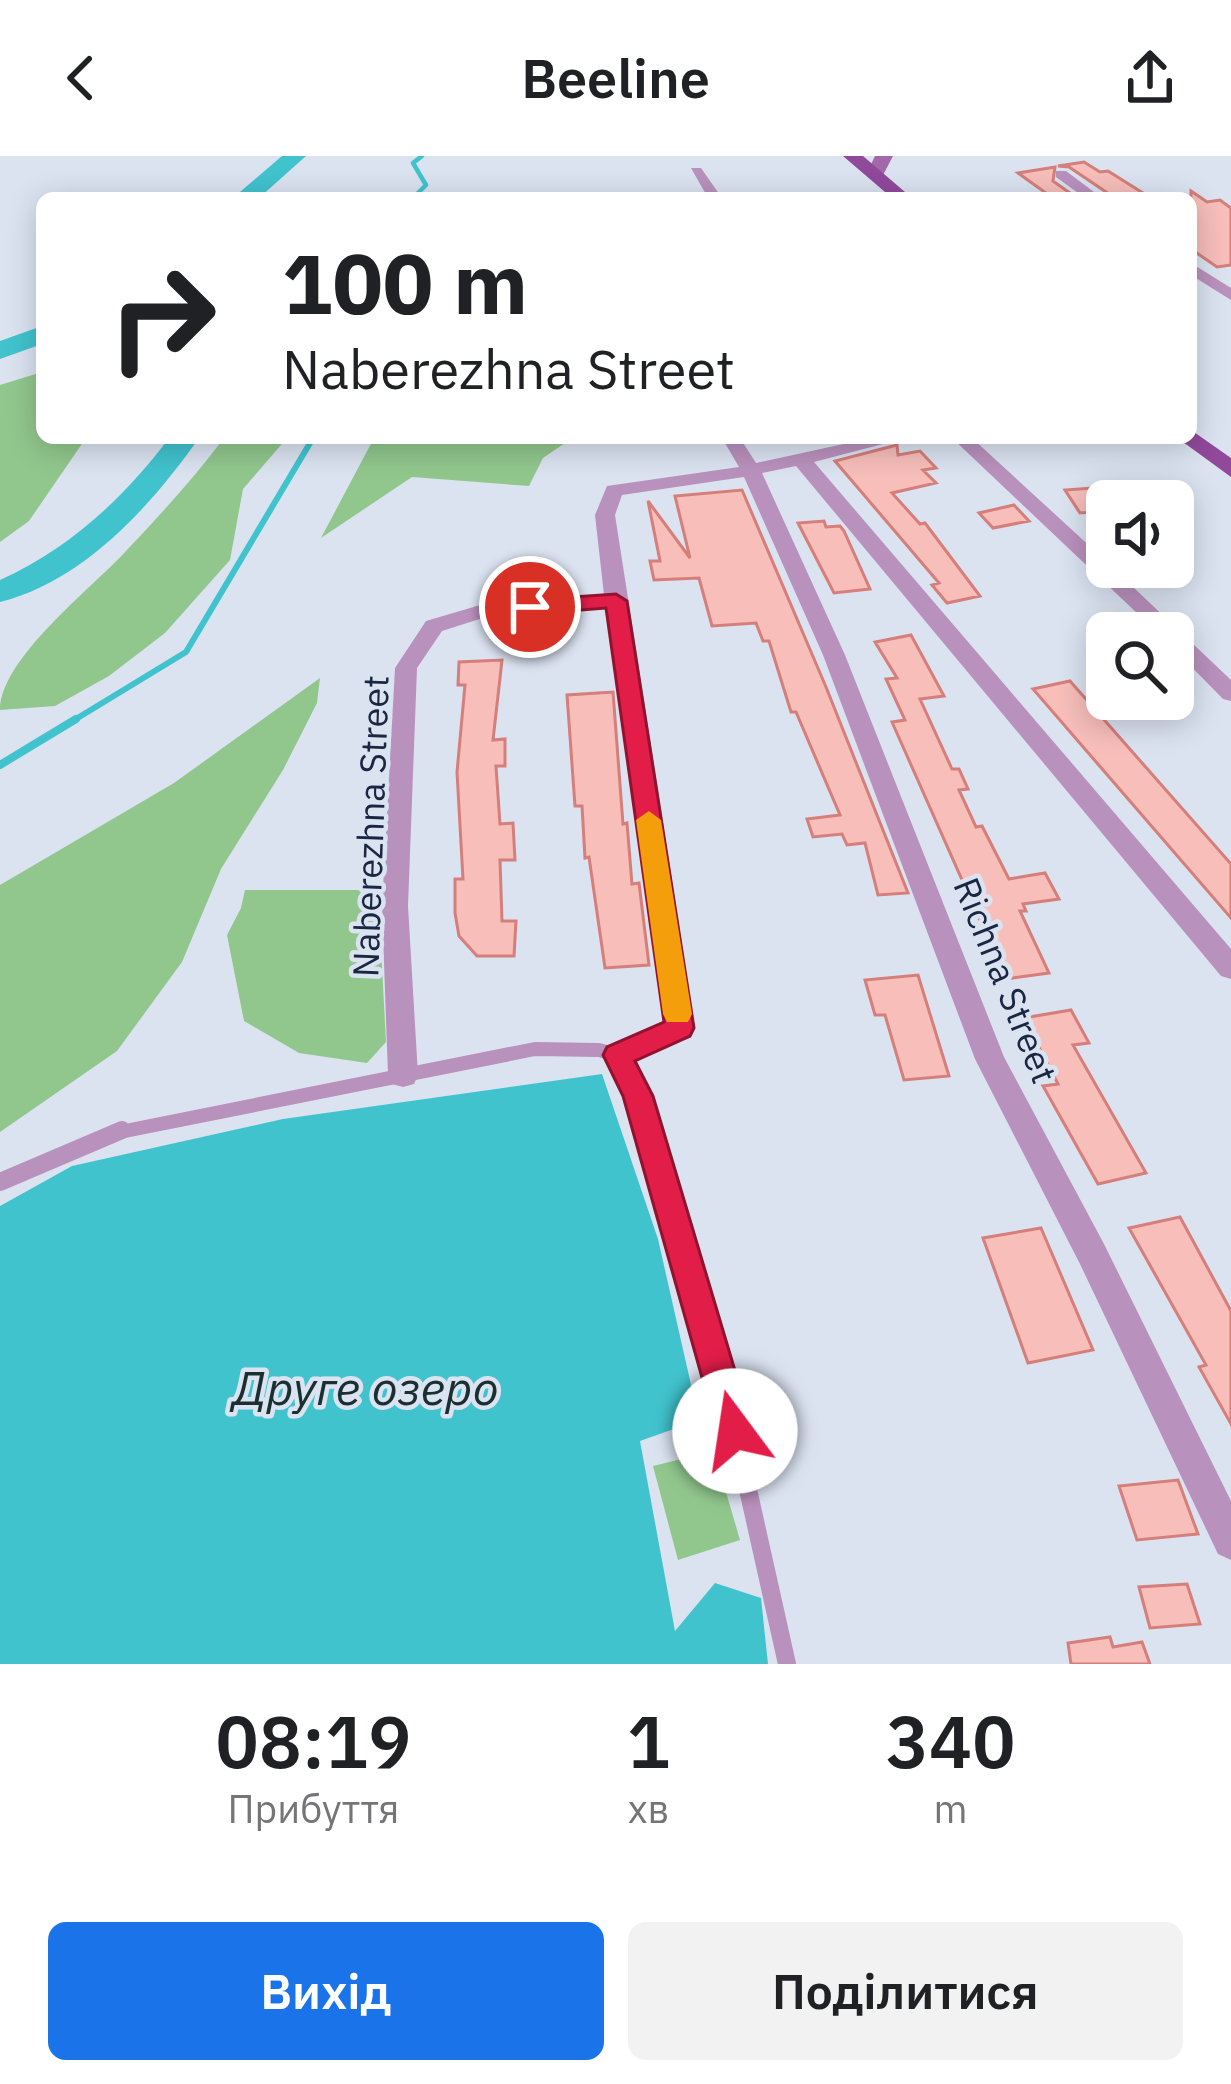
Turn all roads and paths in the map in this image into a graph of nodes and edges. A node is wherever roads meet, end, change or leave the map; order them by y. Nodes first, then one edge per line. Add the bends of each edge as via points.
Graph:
1 (852, 156) edge
2 (884, 156) edge
3 (696, 170) dead end
4 (1061, 174) dead end
5 (874, 175) junction
6 (711, 192) edge
7 (895, 192) edge
8 (1086, 192) edge
9 (1200, 282) edge
10 (1231, 295) edge
11 (1197, 441) edge
12 (735, 444) edge
13 (870, 444) edge
14 (967, 444) edge
15 (801, 459) junction
16 (751, 470) junction
17 (1231, 470) edge
18 (616, 601) junction
19 (1148, 612) edge
20 (1194, 656) edge
21 (1231, 694) edge
22 (1231, 968) edge
23 (618, 1055) junction
24 (403, 1076) junction
25 (0, 1182) edge
26 (1231, 1541) edge
27 (787, 1664) edge

1 - 5 main road
2 - 5 main road
3 - 6 street
4 - 8 street
5 - 7 main road
9 - 10 street
11 - 17 main road
12 - 16 street, Richna Street
13 - 15 street
14 - 19 street
15 - 16 street
15 - 22 street
16 - 18 street via 614,490 605,515
16 - 26 street, Richna Street via 897,811 990,1059
18 - 23 street via 680,1028
18 - 24 street, Naberezhna Street via 487,610 434,626 406,668 395,906
20 - 21 street
23 - 24 lane via 535,1049
23 - 27 lane via 638,1096 726,1391
24 - 25 lane via 130,1127

